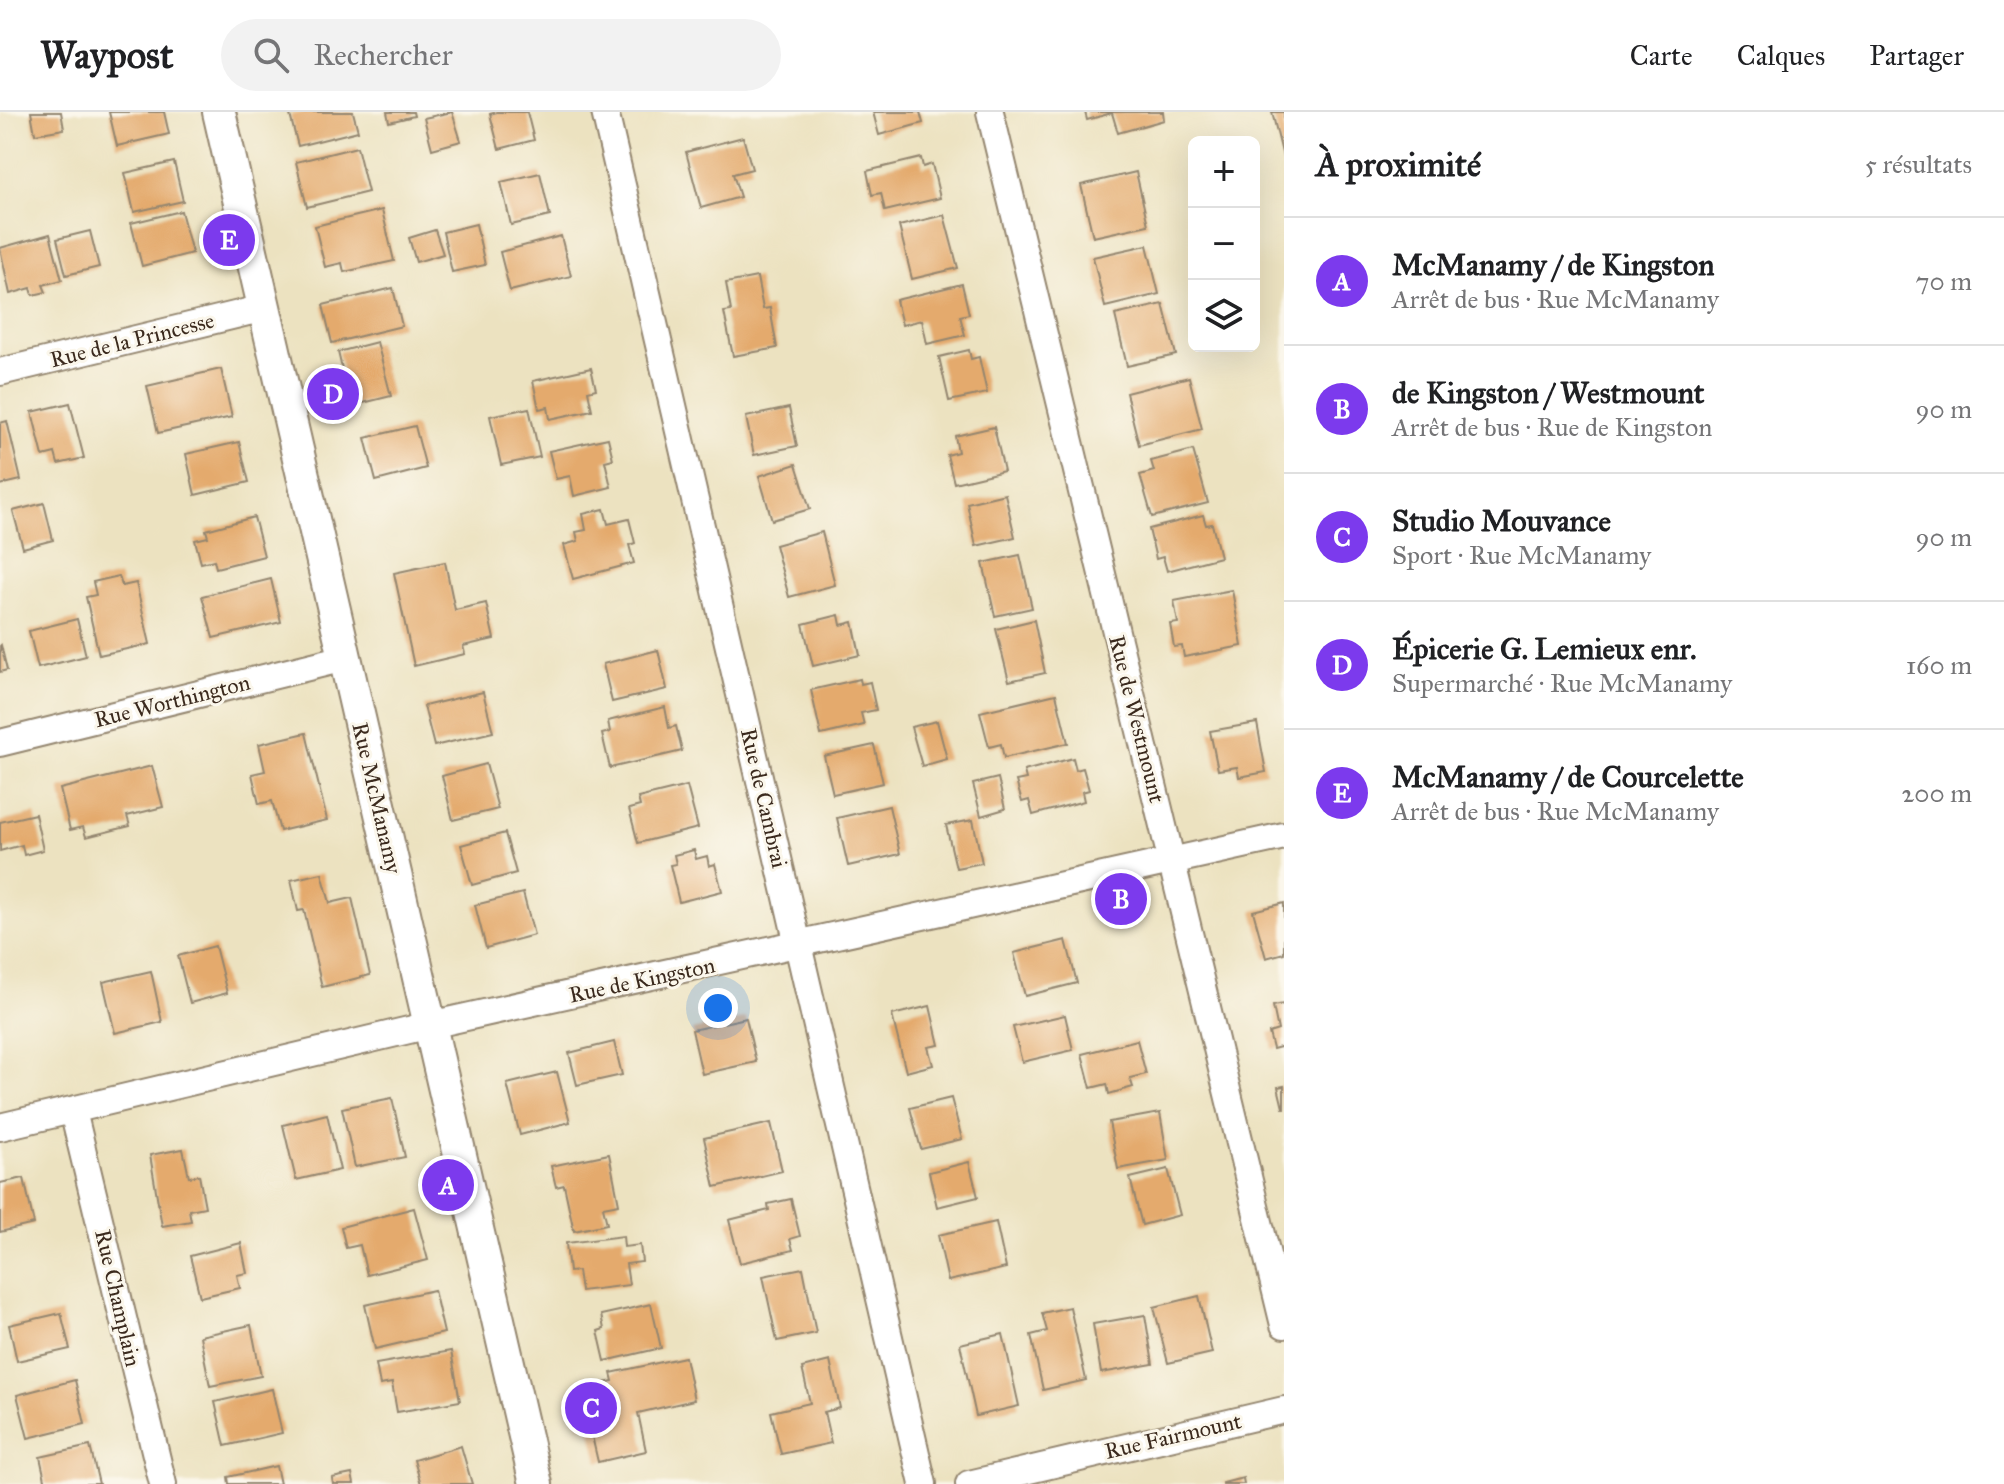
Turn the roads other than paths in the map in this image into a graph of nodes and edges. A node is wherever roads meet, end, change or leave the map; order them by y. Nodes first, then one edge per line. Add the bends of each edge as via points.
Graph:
1 (219, 112) edge
2 (605, 112) edge
3 (990, 112) edge
4 (264, 308) junction
5 (0, 372) edge
6 (345, 658) junction
7 (0, 743) edge
8 (1284, 836) edge
9 (1171, 862) junction
10 (799, 946) junction
11 (430, 1025) junction
12 (73, 1111) junction
13 (0, 1127) edge
14 (1284, 1325) edge
15 (1284, 1410) edge
16 (163, 1484) edge
17 (536, 1484) edge
18 (923, 1484) edge
19 (969, 1484) edge

1 - 4 street, Rue McManamy
2 - 10 street, Rue de Cambrai
3 - 9 street, Rue de Westmount
4 - 5 street, Rue de la Princesse
4 - 6 street, Rue McManamy
6 - 7 street, Rue Worthington
6 - 11 street, Rue McManamy
8 - 9 street, Rue de Kingston
9 - 10 street, Rue de Kingston
9 - 14 street, Rue de Westmount
10 - 11 street, Rue de Kingston
10 - 18 street, Rue de Cambrai
11 - 12 street, Rue de Kingston
11 - 17 street, Rue McManamy
12 - 13 street, Rue de Kingston
12 - 16 street, Rue Champlain
15 - 19 street, Rue Fairmount

